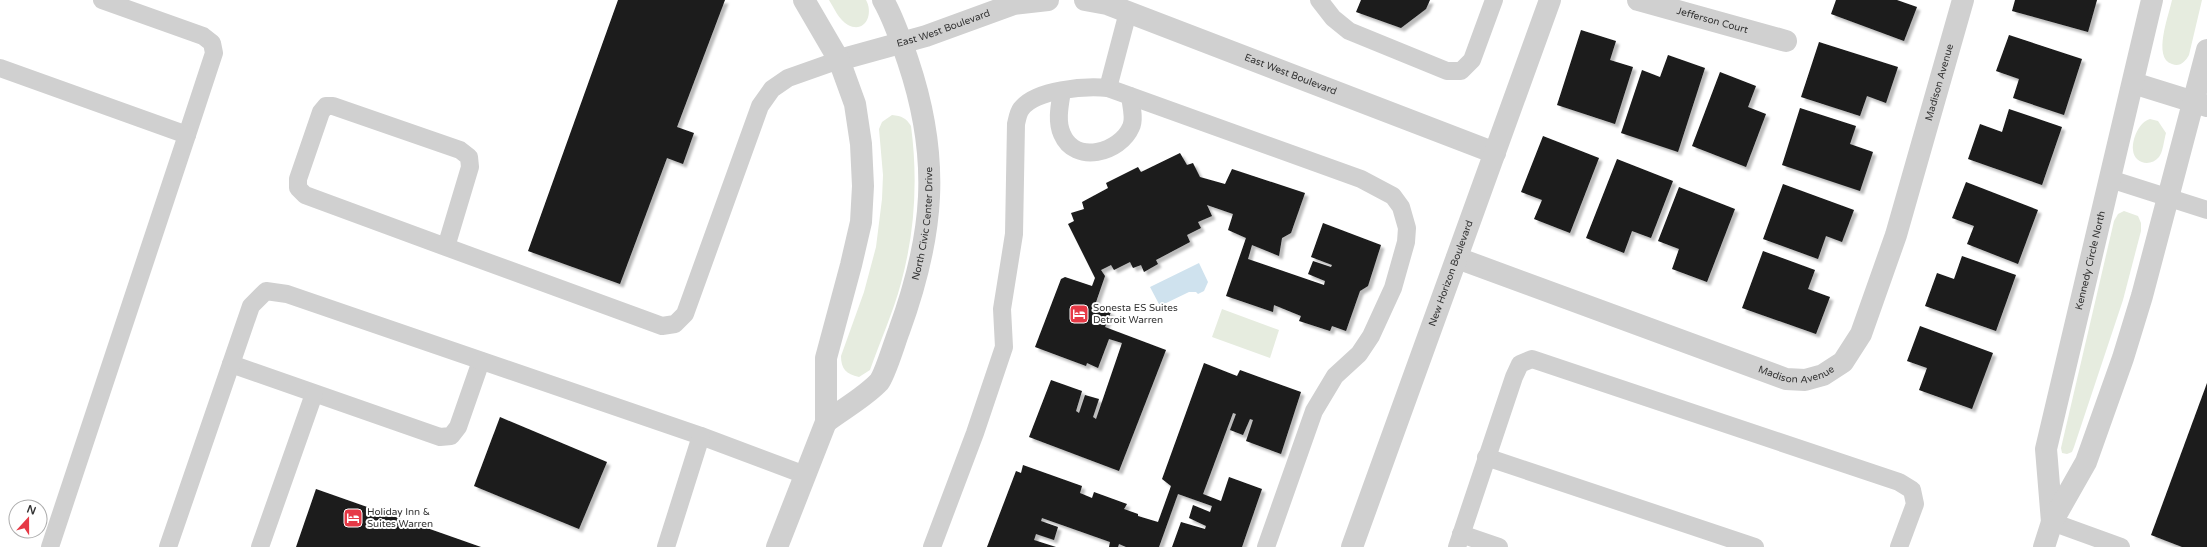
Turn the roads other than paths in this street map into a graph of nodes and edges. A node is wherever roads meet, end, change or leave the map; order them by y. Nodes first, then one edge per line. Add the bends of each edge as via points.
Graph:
1 (102, 0) edge
2 (804, 0) edge
3 (883, 0) edge
4 (1048, 0) edge
5 (1088, 0) edge
6 (1319, 0) edge
7 (1494, 0) edge
8 (1550, 0) edge
9 (1638, 0) edge
10 (1963, 0) edge
11 (2152, 0) edge
12 (1128, 12) junction
13 (902, 42) junction
14 (1786, 42) dead end
15 (2207, 50) edge
16 (840, 60) junction
17 (0, 68) edge
18 (2134, 84) junction
19 (1108, 88) junction
20 (1062, 91) junction
21 (1130, 96) junction
22 (2200, 104) edge
23 (188, 134) junction
24 (1495, 153) junction
25 (2110, 179) junction
26 (2168, 196) junction
27 (2207, 210) edge
28 (446, 247) junction
29 (1457, 258) junction
30 (481, 361) junction
31 (231, 364) junction
32 (314, 394) junction
33 (826, 422) junction
34 (701, 436) junction
35 (1486, 457) junction
36 (805, 475) junction
37 (2052, 522) junction
38 (1459, 540) edge
39 (50, 547) edge
40 (168, 547) edge
41 (260, 547) edge
42 (666, 547) edge
43 (777, 547) edge
44 (932, 547) edge
45 (1266, 547) edge
46 (1352, 547) edge
47 (1499, 547) edge
48 (1755, 547) edge
49 (1899, 547) edge
50 (2044, 547) edge
51 (2121, 547) edge

1 - 23 lane via 203,36 212,43 214,53
2 - 16 street
3 - 13 street, North Civic Center Drive
4 - 13 street, East West Boulevard via 1014,4 926,36
5 - 12 street, East West Boulevard
6 - 7 lane via 1333,18 1348,31 1447,71 1461,71 1472,60
8 - 24 street, New Horizon Boulevard
9 - 14 street, Jefferson Court
10 - 29 street, Madison Avenue via 1900,220 1874,300 1861,334 1843,362 1822,375 1805,380 1786,379
11 - 18 street, Kennedy Circle North
12 - 19 lane
12 - 24 street, East West Boulevard
13 - 16 street, East West Boulevard
13 - 33 street, North Civic Center Drive via 915,82 930,163 929,206 924,248 914,288 881,381
15 - 22 street, Kennedy Circle North
16 - 28 lane via 788,78 772,88 760,106 685,314 675,324 662,326
16 - 33 street via 855,104 861,144 861,222 852,265 826,358
17 - 23 lane
18 - 22 street
18 - 25 street, Kennedy Circle North
19 - 20 lane via 1090,87
19 - 21 lane
20 - 21 lane via 1059,119 1062,134 1070,145 1083,152 1098,153 1115,147 1125,138 1132,126
20 - 44 lane via 1036,98 1021,109 1016,124 1014,234 1002,309 1004,347
21 - 45 lane via 1361,179 1393,196 1401,207 1407,228 1406,242 1393,288 1371,336 1359,354 1335,376 1314,410
22 - 26 street, Kennedy Circle North
23 - 39 lane
24 - 29 street, New Horizon Boulevard
25 - 26 lane
25 - 37 street, Kennedy Circle North via 2046,449
26 - 27 lane
26 - 37 street, Kennedy Circle North via 2142,296 2086,462
28 - 28 lane via 470,168 469,157 460,150 333,106 326,106 321,112 298,178 298,188 305,194
29 - 46 street, New Horizon Boulevard
30 - 31 lane via 287,294 266,291 251,306
30 - 32 lane via 458,426 451,436 440,437
30 - 34 lane
31 - 32 lane
31 - 40 lane
32 - 41 lane
33 - 36 street
34 - 36 lane
34 - 42 lane
35 - 38 lane
35 - 48 lane
35 - 49 lane via 1520,364 1532,359 1899,482 1912,490 1915,504
36 - 43 street
37 - 50 street, Kennedy Circle North
37 - 51 lane
38 - 47 lane

